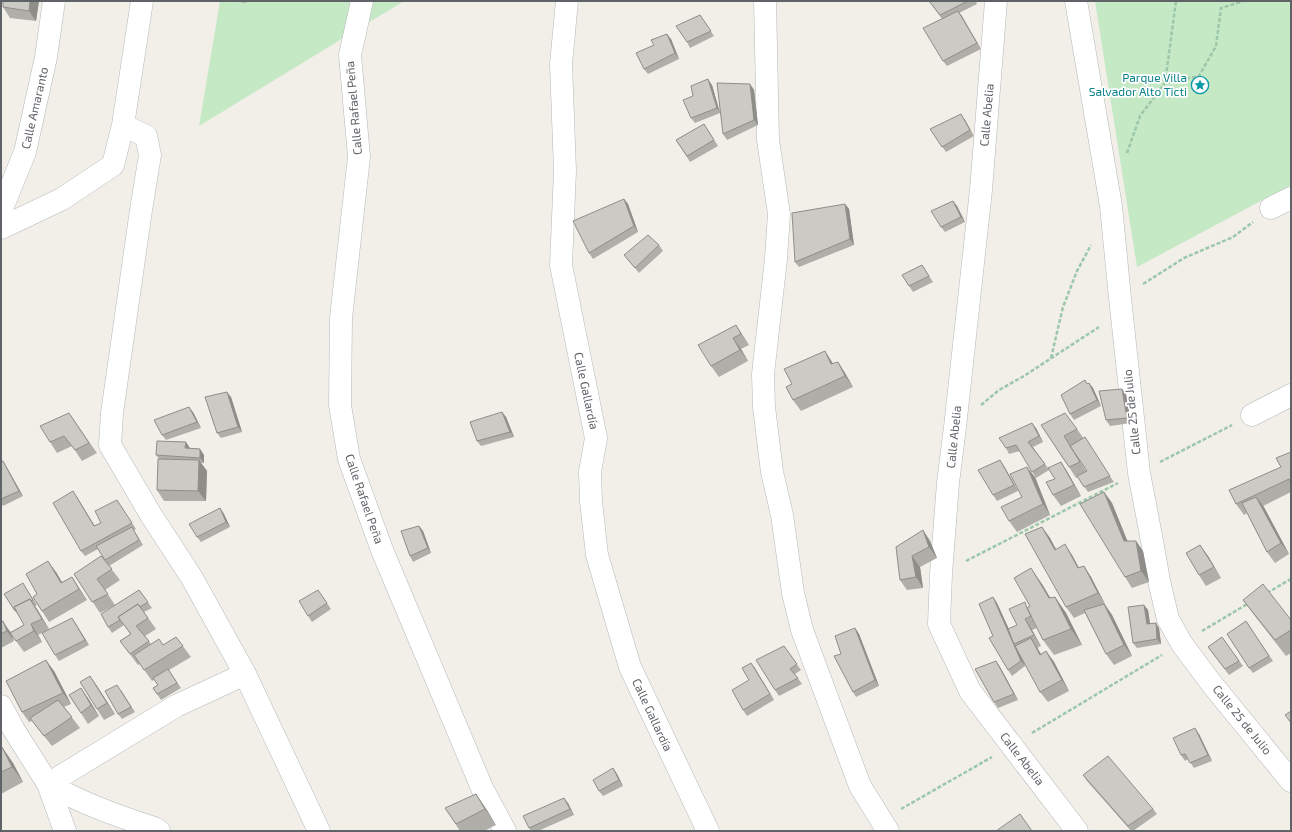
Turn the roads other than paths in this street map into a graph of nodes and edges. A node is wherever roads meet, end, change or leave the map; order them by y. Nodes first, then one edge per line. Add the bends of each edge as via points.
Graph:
1 (54, 1) edge
2 (142, 1) edge
3 (362, 1) edge
4 (567, 1) edge
5 (765, 1) edge
6 (996, 1) edge
7 (1076, 1) edge
8 (123, 126) junction
9 (1291, 198) edge
10 (1271, 208) road end
11 (1, 211) edge
12 (1, 228) edge
13 (1291, 395) edge
14 (1252, 415) road end
15 (245, 674) junction
16 (1, 706) edge
17 (1291, 782) edge
18 (48, 784) junction
19 (885, 826) edge
20 (65, 831) edge
21 (159, 831) edge
22 (318, 831) edge
23 (505, 831) edge
24 (708, 831) edge
25 (1077, 831) edge

1 - 11 street, Calle Amaranto via 46,57 25,152
2 - 8 street
3 - 23 street, Calle Rafael Peña via 350,55 359,157 341,318 340,405 348,459 385,558 482,788
4 - 24 street, Calle Gallardía via 561,64 566,171 561,265 596,438 590,472 597,555 630,667
5 - 19 street via 768,140 779,214 763,374 764,407 772,472 802,630 860,786
6 - 25 street, Calle Abelia via 981,190 948,483 938,624 970,692
7 - 17 street, Calle 25 de Julio via 1111,206 1139,472 1158,582 1168,619 1182,644
8 - 12 street via 113,166 62,199
8 - 15 street via 146,136 150,155 110,445 192,578
9 - 10 street
13 - 14 street
15 - 18 street via 176,706
15 - 22 street
16 - 18 street
18 - 20 street
18 - 21 street via 72,797

